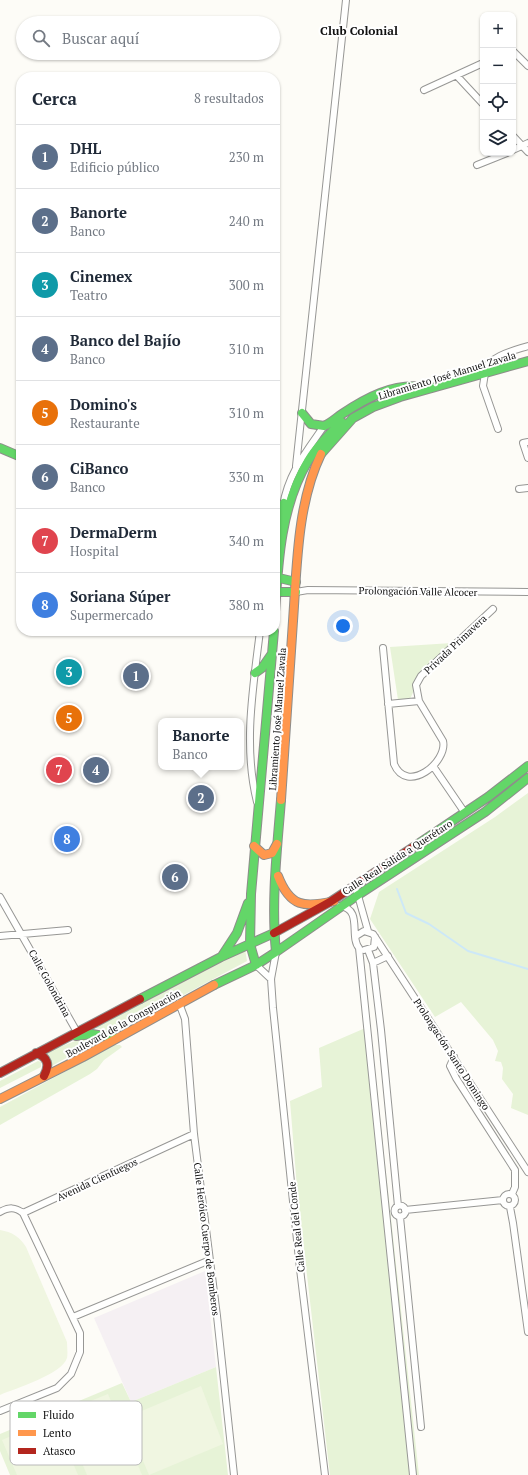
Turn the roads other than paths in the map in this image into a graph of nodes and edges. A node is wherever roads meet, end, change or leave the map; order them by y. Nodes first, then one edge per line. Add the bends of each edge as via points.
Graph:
1 (346, 0) edge
2 (516, 54) edge
3 (480, 64) edge
4 (528, 66) edge
5 (457, 76) junction
6 (424, 90) dead end
7 (480, 101) edge
8 (516, 138) edge
9 (525, 145) edge
10 (528, 152) edge
11 (500, 156) edge
12 (478, 165) dead end
13 (528, 346) edge
14 (528, 358) edge
15 (528, 361) edge
16 (483, 372) junction
17 (423, 387) junction
18 (302, 414) junction
19 (324, 426) junction
20 (498, 429) dead end
21 (528, 442) edge
22 (0, 448) edge
23 (16, 455) edge
24 (528, 458) edge
25 (296, 466) junction
26 (528, 488) edge
27 (519, 489) dead end
28 (284, 503) junction
29 (280, 510) edge
30 (280, 527) edge
31 (280, 556) edge
32 (280, 579) edge
33 (296, 582) junction
34 (308, 590) junction
35 (280, 592) edge
36 (296, 592) junction
37 (528, 592) edge
38 (494, 609) dead end
39 (259, 636) edge
40 (274, 636) edge
41 (383, 648) dead end
42 (272, 652) junction
43 (255, 673) junction
44 (419, 701) junction
45 (388, 704) junction
46 (433, 766) junction
47 (528, 766) edge
48 (528, 778) edge
49 (258, 804) junction
50 (465, 813) junction
51 (278, 842) junction
52 (254, 846) junction
53 (276, 870) junction
54 (356, 891) junction
55 (251, 894) junction
56 (0, 897) edge
57 (337, 904) junction
58 (68, 930) dead end
59 (368, 931) junction
60 (274, 933) junction
61 (22, 934) junction
62 (0, 936) edge
63 (356, 936) junction
64 (375, 937) junction
65 (250, 944) junction
66 (359, 948) junction
67 (370, 949) junction
68 (384, 949) junction
69 (276, 952) junction
70 (388, 956) junction
71 (221, 957) junction
72 (373, 963) junction
73 (256, 965) junction
74 (271, 979) junction
75 (179, 1003) junction
76 (77, 1032) junction
77 (116, 1038) junction
78 (61, 1039) junction
79 (36, 1053) junction
80 (454, 1057) junction
81 (0, 1072) edge
82 (44, 1076) junction
83 (0, 1099) edge
84 (194, 1134) junction
85 (528, 1172) edge
86 (512, 1194) junction
87 (503, 1200) junction
88 (398, 1206) junction
89 (510, 1206) junction
90 (405, 1210) junction
91 (0, 1212) edge
92 (23, 1213) junction
93 (400, 1217) junction
94 (210, 1260) junction
95 (73, 1317) junction
96 (528, 1332) edge
97 (25, 1401) edge
98 (10, 1407) edge
99 (0, 1411) edge
100 (421, 1427) dead end
101 (234, 1475) edge
102 (325, 1475) edge
103 (413, 1475) edge

1 - 18 street
2 - 4 street
3 - 5 street
5 - 6 street
5 - 7 street
8 - 9 street
9 - 10 street
11 - 12 street
13 - 16 street via 499,355 488,363
14 - 16 main road, Libramiento José Manuel Zavala
15 - 16 main road, Libramiento José Manuel Zavala
16 - 17 main road, Libramiento José Manuel Zavala
16 - 20 street via 483,386
16 - 33 main road, Libramiento José Manuel Zavala via 373,407 353,418 335,436 322,451 309,482
17 - 19 main road via 413,385 381,393 354,406
17 - 31 main road, Libramiento José Manuel Zavala via 372,403 329,432 300,474 289,506
18 - 19 main road via 312,424
18 - 25 street
19 - 25 street
21 - 24 street via 523,443
22 - 23 main road
25 - 28 street via 286,490
26 - 27 street
28 - 29 main road
28 - 30 street
32 - 33 main road
33 - 34 street
33 - 36 main road, Libramiento José Manuel Zavala
34 - 36 street, Prolongación Valle Alcocer
34 - 37 street, Prolongación Valle Alcocer
35 - 36 main road
36 - 51 main road, Libramiento José Manuel Zavala
38 - 44 street, Privada Primavera via 421,676 416,686
39 - 43 street
40 - 42 main road, Libramiento José Manuel Zavala
41 - 45 street
42 - 43 main road via 262,668
42 - 49 main road, Libramiento José Manuel Zavala
43 - 49 street via 249,746 251,778
44 - 45 street
44 - 46 street, Privada Primavera via 443,741 444,747
45 - 46 street via 397,772 408,778
46 - 50 street
47 - 50 main road, Calle Real Salida a Querétaro
48 - 54 main road, Calle Real Salida a Querétaro via 472,821
49 - 52 main road, Libramiento José Manuel Zavala
50 - 54 main road, Calle Real Salida a Querétaro
51 - 52 main road via 269,855 264,855
51 - 53 main road, Libramiento José Manuel Zavala
52 - 55 main road, Libramiento José Manuel Zavala
53 - 57 main road via 285,892 295,902 310,906
53 - 60 main road, Libramiento José Manuel Zavala
54 - 57 main road, Calle Real Salida a Querétaro
54 - 59 street
55 - 65 main road
55 - 71 main road via 237,933
56 - 61 street, Calle Golondrina
57 - 60 main road, Calle Real Salida a Querétaro
57 - 63 street via 350,910
57 - 69 main road, Calle Real Salida a Querétaro
58 - 61 street
59 - 63 street
59 - 64 street
60 - 65 main road, Calle Real Salida a Querétaro
60 - 69 main road, Libramiento José Manuel Zavala
61 - 62 street
61 - 76 street, Calle Golondrina
63 - 66 street
64 - 67 street via 375,944
64 - 68 street, Prolongación Santo Domingo
65 - 71 main road, Boulevard de la Conspiración
65 - 73 main road
66 - 67 street
66 - 103 street
67 - 68 street
67 - 72 street
68 - 70 street, Prolongación Santo Domingo
69 - 73 main road, Calle Real Salida a Querétaro
69 - 74 street, Calle Real del Conde
70 - 72 street
70 - 80 street, Prolongación Santo Domingo
71 - 76 main road, Boulevard de la Conspiración
72 - 88 street
73 - 74 street
73 - 75 main road, Boulevard de la Conspiración
74 - 102 street, Calle Real del Conde via 300,1269
75 - 77 main road, Boulevard de la Conspiración
75 - 84 street, Calle Heróico Cuerpo de Bomberos via 185,1019
76 - 78 main road, Boulevard de la Conspiración
77 - 78 main road via 92,1034
77 - 82 main road, Boulevard de la Conspiración
78 - 79 main road, Boulevard de la Conspiración
79 - 81 main road, Boulevard de la Conspiración
79 - 82 main road via 44,1055 47,1059 48,1069
80 - 85 street, Prolongación Santo Domingo
80 - 86 street via 450,1066 456,1078 515,1170 515,1187
82 - 83 main road, Boulevard de la Conspiración
84 - 92 street, Avenida Cienfuegos
84 - 94 street, Calle Heróico Cuerpo de Bomberos
86 - 87 street via 506,1194
86 - 89 street via 516,1200
87 - 89 street via 504,1204
87 - 90 street
88 - 90 street via 404,1207
88 - 93 street via 394,1212
89 - 96 street
90 - 93 street via 404,1215
91 - 92 street via 7,1208 17,1209
92 - 95 street
93 - 100 street
94 - 95 street
94 - 101 street, Calle Heróico Cuerpo de Bomberos
95 - 97 street via 80,1333 80,1352 71,1374 57,1388
98 - 99 street

